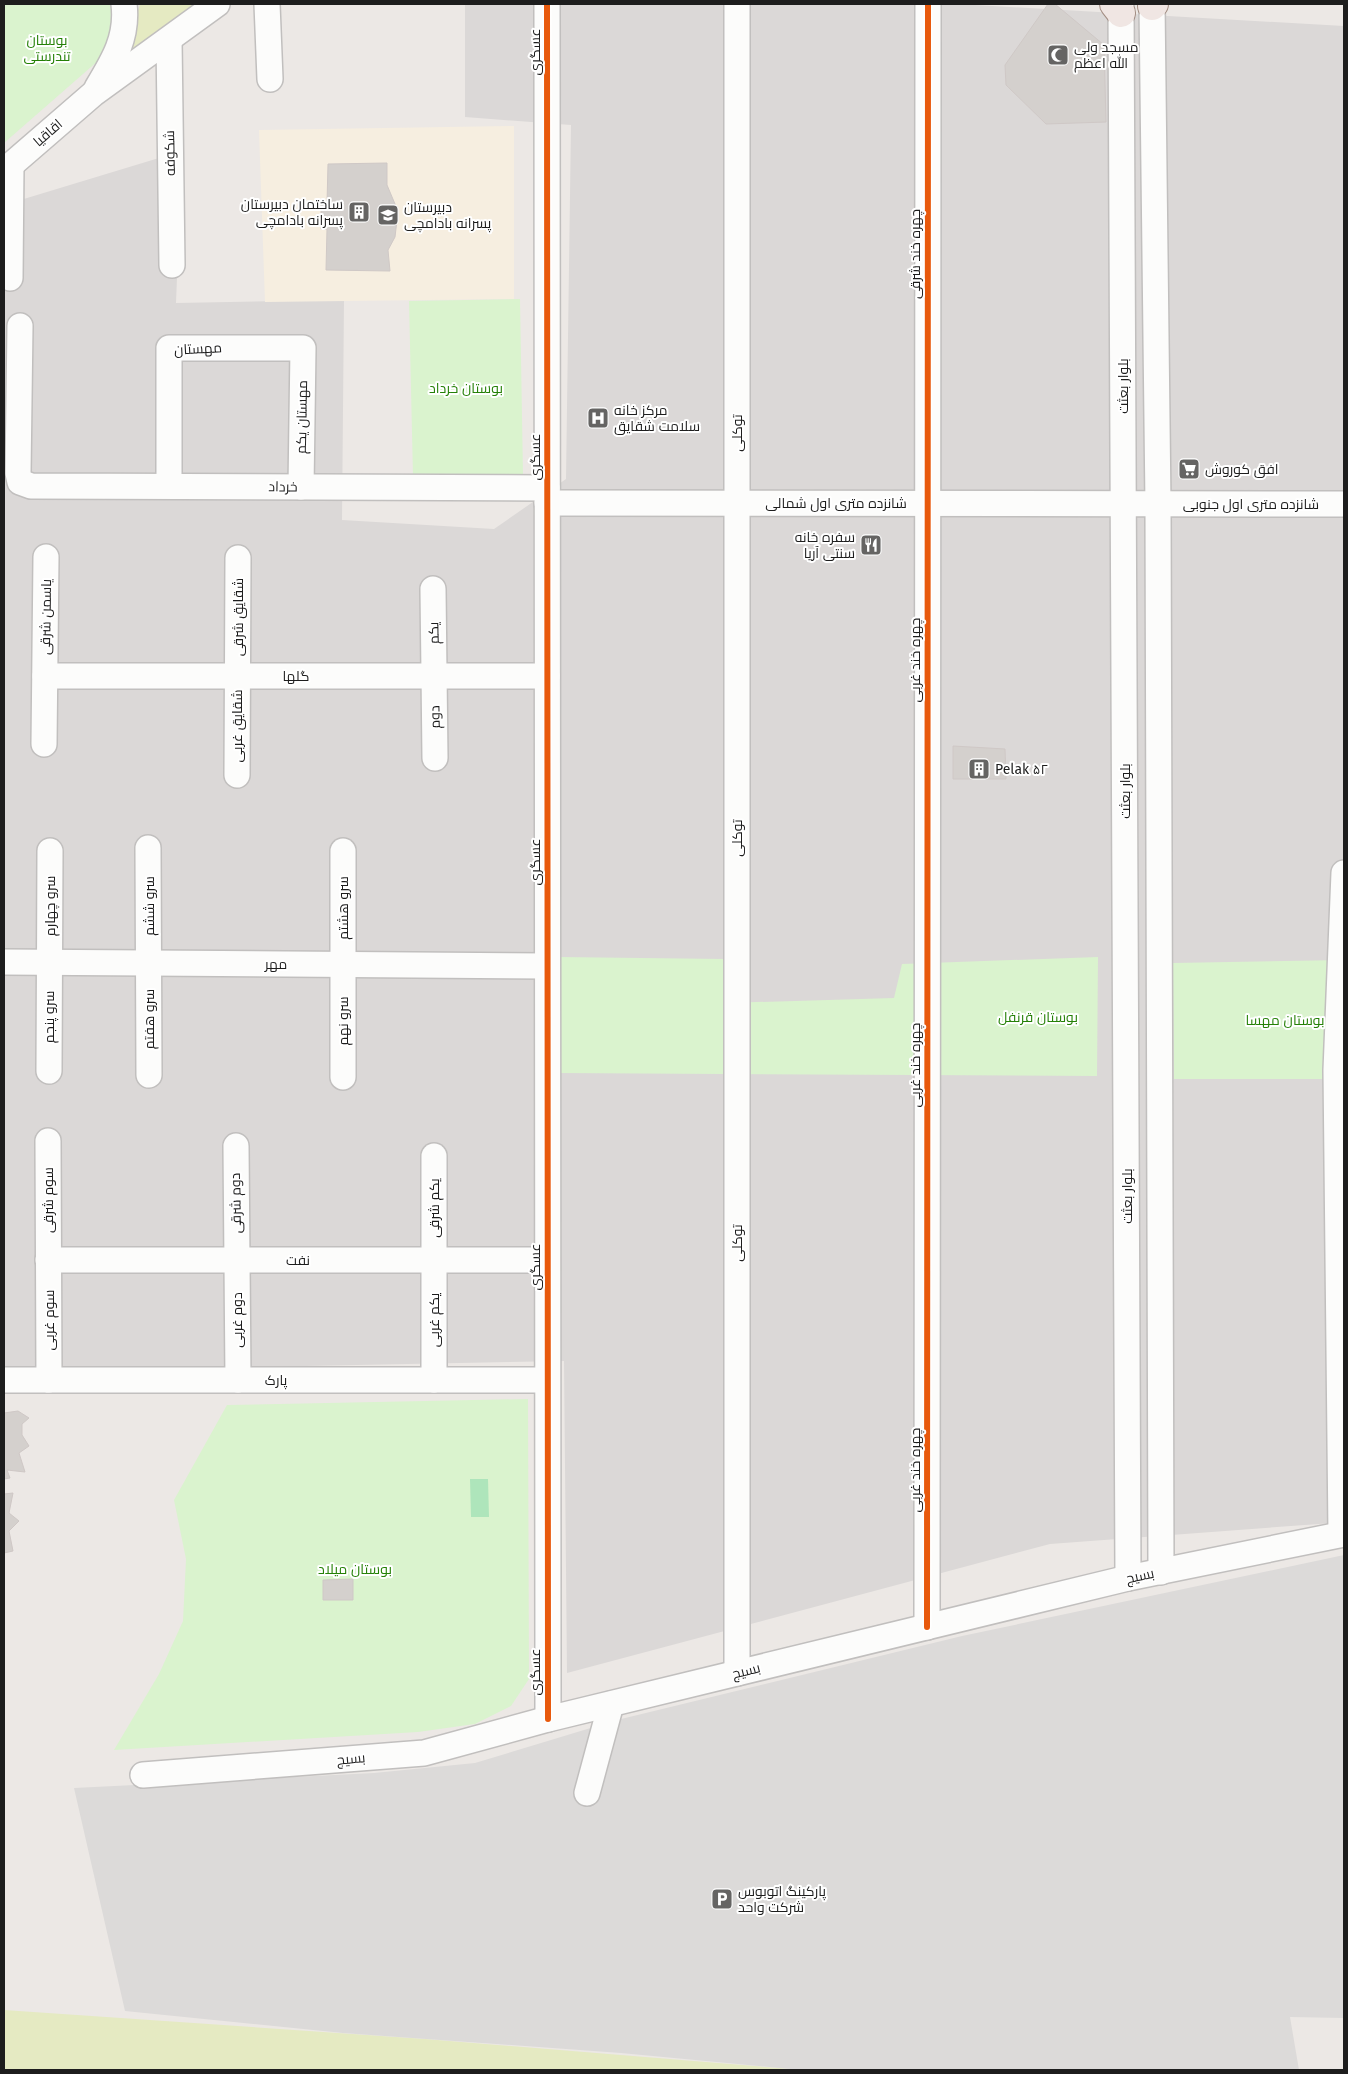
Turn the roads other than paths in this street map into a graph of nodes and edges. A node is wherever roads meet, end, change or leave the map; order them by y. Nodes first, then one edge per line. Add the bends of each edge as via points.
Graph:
1 (124, 4) edge
2 (217, 4) edge
3 (267, 4) edge
4 (547, 4) edge
5 (737, 4) edge
6 (928, 4) edge
7 (1153, 5) edge
8 (1118, 7) edge
9 (169, 40) junction
10 (270, 79) dead end
11 (93, 94) junction
12 (7, 168) edge
13 (172, 266) dead end
14 (10, 278) dead end
15 (20, 326) dead end
16 (303, 348) joint
17 (169, 485) junction
18 (301, 487) junction
19 (547, 495) junction
20 (737, 503) junction
21 (928, 503) junction
22 (1124, 504) junction
23 (1158, 504) junction
24 (1344, 504) edge
25 (46, 557) dead end
26 (238, 558) dead end
27 (433, 589) dead end
28 (45, 676) junction
29 (238, 676) junction
30 (434, 676) junction
31 (547, 676) junction
32 (44, 744) dead end
33 (435, 758) dead end
34 (237, 775) dead end
35 (148, 848) dead end
36 (50, 851) dead end
37 (344, 851) dead end
38 (1344, 873) edge
39 (4, 962) edge
40 (50, 962) junction
41 (149, 963) junction
42 (343, 964) junction
43 (547, 966) junction
44 (50, 1071) dead end
45 (149, 1075) dead end
46 (342, 1077) dead end
47 (48, 1141) dead end
48 (236, 1146) dead end
49 (434, 1156) dead end
50 (48, 1260) junction
51 (237, 1260) junction
52 (434, 1260) junction
53 (547, 1260) junction
54 (4, 1380) edge
55 (49, 1380) junction
56 (238, 1380) junction
57 (434, 1380) junction
58 (548, 1380) junction
59 (1343, 1534) edge
60 (1160, 1572) junction
61 (1128, 1578) junction
62 (928, 1627) junction
63 (737, 1673) junction
64 (611, 1704) junction
65 (548, 1720) junction
66 (143, 1775) dead end
67 (587, 1793) dead end

1 - 11 street via 122,43
2 - 9 street
3 - 10 street
4 - 19 street, عسگری
5 - 20 street, توکلی
6 - 21 street, چهره خند شرقی
7 - 23 street
8 - 22 street, بلوار بعثت
9 - 11 street
9 - 13 street, شکوفه
11 - 12 street, اقاقیا
12 - 14 street
15 - 17 street, خرداد via 20,482 31,486
16 - 17 street, مهستان via 169,348
16 - 18 street, مهستان یکم
17 - 18 street, خرداد
18 - 19 street, خرداد
19 - 20 street, شانزده متری اول شمالی
19 - 31 street, عسگری
20 - 21 street, شانزده متری اول شمالی
20 - 63 street, توکلی
21 - 22 street, شانزده متری اول شمالی
21 - 62 street, چهره خند غربی
22 - 23 street, شانزده متری اول جنوبی
22 - 61 street, بلوار بعثت
23 - 24 street, شانزده متری اول جنوبی
23 - 60 street
25 - 28 street, یاسمن شرقی
26 - 29 street, شقایق شرقی
27 - 30 street, یکم
28 - 29 street, گلها
28 - 32 street, یاسمن شرقی
29 - 30 street, گلها
29 - 34 street, شقایق غربی
30 - 31 street, گلها
30 - 33 street, دوم
31 - 43 street, عسگری
35 - 41 street, سرو ششم
36 - 40 street, سرو چهارم
37 - 42 street, سرو هشتم
38 - 59 street via 1336,1070
39 - 40 street, مهر
40 - 41 street, مهر
40 - 44 street, سرو پنجم
41 - 42 street, مهر
41 - 45 street, سرو هفتم
42 - 43 street, مهر
42 - 46 street, سرو نهم
43 - 53 street, عسگری
47 - 50 street, سوم شرقی
48 - 51 street, دوم شرقی
49 - 52 street, یکم شرقی
50 - 51 street, نفت
50 - 55 street, سوم غربی
51 - 52 street, نفت
51 - 56 street, دوم غربی
52 - 53 street, نفت
52 - 57 street, یکم غربی
53 - 58 street, عسگری
54 - 55 street, پارک
55 - 56 street, پارک
56 - 57 street, پارک
57 - 58 street, پارک
58 - 65 street, عسگری
59 - 60 street, بسیج
60 - 61 street, بسیج
61 - 62 street, بسیج
62 - 63 street, بسیج
63 - 64 street, بسیج
64 - 65 street, بسیج
64 - 67 street
65 - 66 street, بسیج via 424,1753

